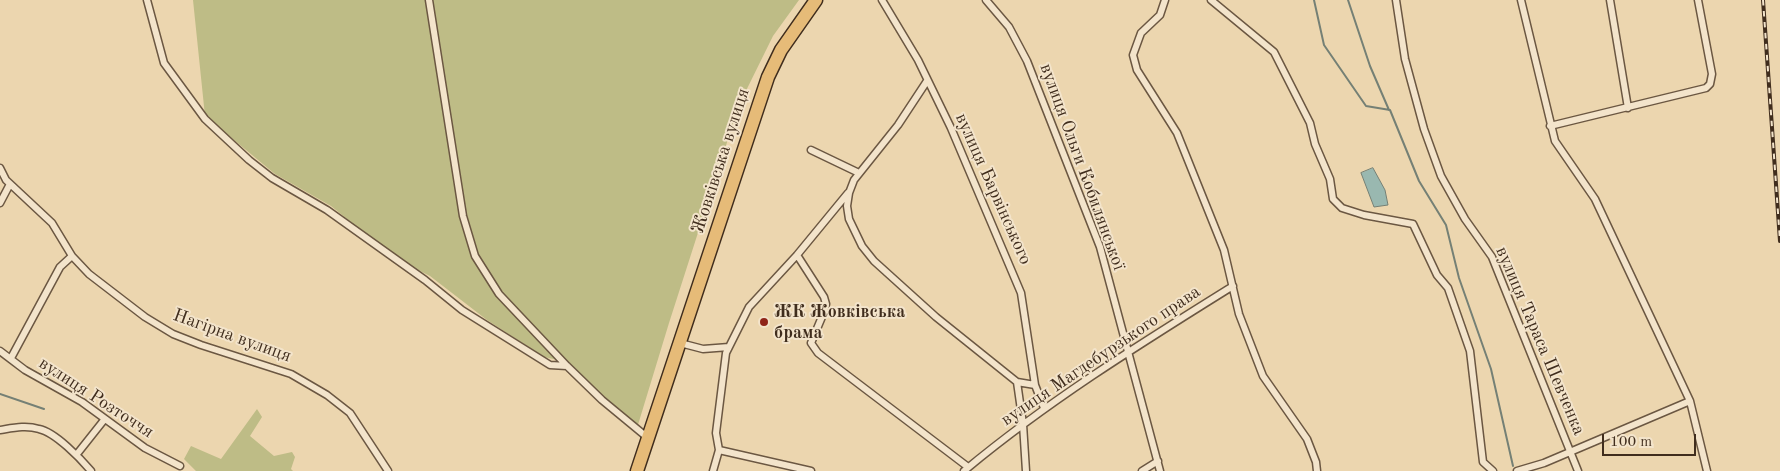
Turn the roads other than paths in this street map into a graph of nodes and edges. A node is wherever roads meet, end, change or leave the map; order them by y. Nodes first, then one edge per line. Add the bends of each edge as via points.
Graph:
1 (147, 0) edge
2 (429, 0) edge
3 (816, 0) edge
4 (882, 0) edge
5 (986, 0) edge
6 (1165, 0) edge
7 (1211, 0) edge
8 (1396, 0) edge
9 (1521, 0) edge
10 (1610, 0) edge
11 (1698, 0) edge
12 (927, 81) junction
13 (1628, 108) junction
14 (1550, 126) junction
15 (811, 150) dead end
16 (0, 168) edge
17 (859, 173) junction
18 (10, 184) junction
19 (849, 193) junction
20 (0, 203) edge
21 (797, 255) junction
22 (72, 256) junction
23 (1233, 286) junction
24 (680, 343) junction
25 (729, 347) junction
26 (0, 351) edge
27 (1126, 352) junction
28 (11, 358) junction
29 (567, 366) junction
30 (1017, 382) junction
31 (1035, 386) junction
32 (1690, 401) junction
33 (1044, 408) junction
34 (104, 420) junction
35 (1024, 424) junction
36 (0, 430) edge
37 (648, 438) junction
38 (718, 450) junction
39 (1569, 451) junction
40 (77, 454) junction
41 (1158, 461) junction
42 (180, 466) dead end
43 (966, 469) edge
44 (91, 471) edge
45 (388, 471) edge
46 (637, 471) edge
47 (713, 471) edge
48 (811, 471) edge
49 (1026, 471) edge
50 (1142, 471) edge
51 (1160, 471) edge
52 (1317, 471) edge
53 (1493, 471) edge
54 (1517, 471) edge
55 (1578, 471) edge
56 (1707, 471) edge

1 - 29 street via 164,63 205,119 249,160 272,178 327,210 468,314 550,365
2 - 29 street via 463,216 475,256 499,294
3 - 24 highway, Жовківська вулиця via 781,50 768,77
4 - 12 street, вулиця Барвінського
5 - 27 street, вулиця Ольги Кобилянської via 1014,36 1053,125 1100,246
6 - 23 street via 1160,15 1141,33 1133,55 1143,82 1177,133 1224,250
7 - 53 street via 1274,52 1310,123 1330,180 1333,199 1342,208 1364,215 1413,224 1436,275 1448,288 1470,351 1482,462
8 - 39 street, вулиця Тараса Шевченка via 1406,59 1424,129 1441,176 1492,257
9 - 14 street
10 - 13 street
11 - 13 street via 1712,74 1710,84 1706,88
12 - 17 street via 898,125
12 - 31 street, вулиця Барвінського via 951,128 1021,293
13 - 14 street
14 - 32 street via 1555,142 1595,199
15 - 17 street
16 - 18 street, Нагірна вулиця
17 - 19 street
18 - 20 street
18 - 22 street, Нагірна вулиця via 52,223
19 - 21 street
19 - 30 street via 849,219 862,246 874,261 929,311
21 - 25 street via 750,307
21 - 43 street via 826,304 811,343 818,353
22 - 28 street via 60,267
22 - 45 street, Нагірна вулиця via 96,280 173,334 290,374 327,395 350,413
23 - 27 street, вулиця Магдебурзького права
23 - 52 street via 1239,314 1263,376 1307,439
24 - 25 street via 703,349
24 - 37 highway, Жовківська вулиця
25 - 38 street via 716,433
26 - 28 street, вулиця Розточчя
27 - 33 street, вулиця Магдебурзького права
27 - 41 street, вулиця Ольги Кобилянської
28 - 34 street, вулиця Розточчя via 25,370 82,402
29 - 37 street
30 - 31 street
30 - 35 street
31 - 33 street, вулиця Барвінського
32 - 39 street
32 - 56 street
33 - 35 street, вулиця Магдебурзького права
34 - 40 street
34 - 42 street, вулиця Розточчя via 145,448
35 - 43 street, вулиця Магдебурзького права
35 - 49 street
36 - 40 street via 41,429
37 - 46 highway, Жовківська вулиця
38 - 47 street
38 - 48 street
39 - 54 street
39 - 55 street, вулиця Тараса Шевченка
40 - 44 street
41 - 50 street
41 - 51 street, вулиця Ольги Кобилянської

